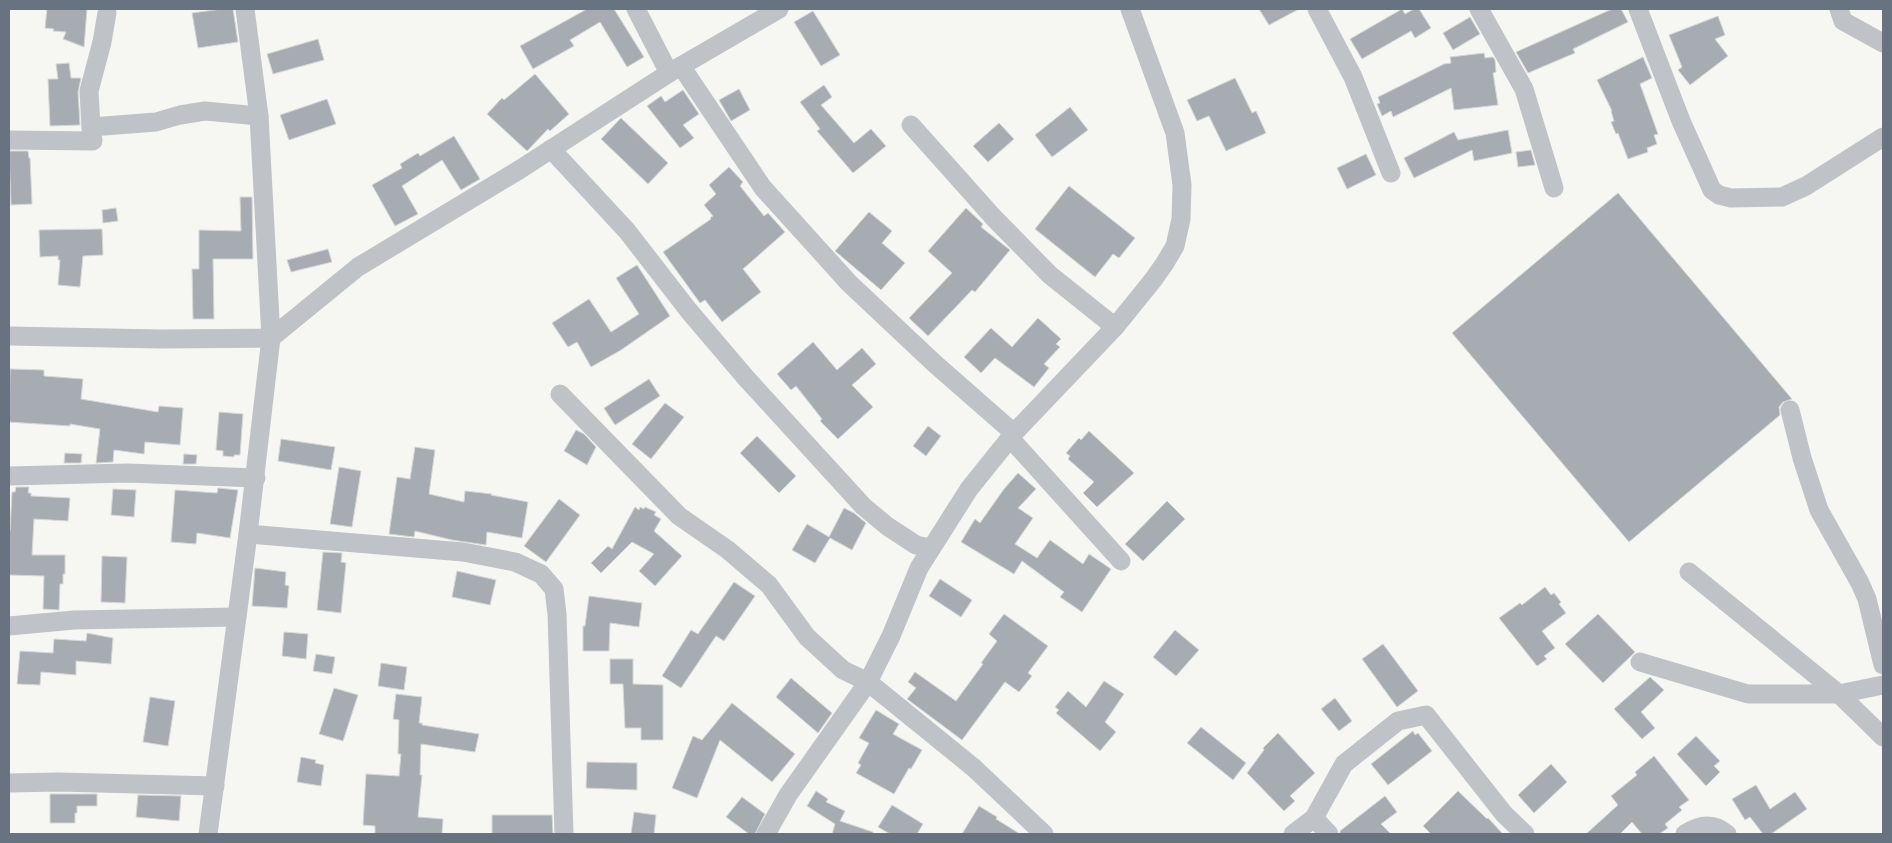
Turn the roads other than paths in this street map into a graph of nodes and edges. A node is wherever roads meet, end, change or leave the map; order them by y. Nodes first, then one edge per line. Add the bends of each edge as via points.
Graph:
1 (245, 9) edge
2 (636, 9) edge
3 (778, 9) edge
4 (1130, 9) edge
5 (1316, 9) edge
6 (1478, 9) edge
7 (1638, 9) edge
8 (1839, 9) edge
9 (107, 13) dead end
10 (1883, 43) edge
11 (675, 69) junction
12 (259, 116) junction
13 (911, 125) dead end
14 (92, 134) junction
15 (1883, 137) edge
16 (9, 140) edge
17 (551, 149) junction
18 (1391, 173) dead end
19 (1554, 188) dead end
20 (1114, 328) junction
21 (9, 336) edge
22 (271, 338) junction
23 (560, 394) dead end
24 (1790, 410) dead end
25 (1012, 435) junction
26 (9, 476) edge
27 (256, 478) junction
28 (248, 534) junction
29 (930, 548) junction
30 (1121, 561) dead end
31 (1689, 572) dead end
32 (237, 617) junction
33 (9, 626) edge
34 (1640, 662) dead end
35 (1883, 665) edge
36 (868, 682) junction
37 (1883, 685) edge
38 (1839, 694) junction
39 (1883, 737) edge
40 (9, 783) edge
41 (215, 786) junction
42 (1314, 818) junction
43 (208, 834) edge
44 (564, 834) edge
45 (766, 834) edge
46 (1044, 834) edge
47 (1293, 834) edge
48 (1329, 834) edge
49 (1524, 834) edge
50 (1685, 834) edge
51 (1727, 834) edge

1 - 12 street
2 - 11 street
3 - 11 street
4 - 20 street via 1175,133 1182,184 1181,219 1175,246 1166,263
5 - 18 street via 1353,76
6 - 19 street via 1524,89
7 - 15 street via 1681,121 1712,190 1719,195 1731,198 1782,197 1806,186
8 - 10 street via 1843,21
9 - 14 street via 89,91
11 - 17 street
11 - 25 street via 763,188 848,283
12 - 14 street via 205,111
12 - 22 street
13 - 20 street via 1050,275
14 - 16 street
17 - 22 street via 358,267
17 - 29 street via 627,230 746,378 863,506 916,545
20 - 25 street
21 - 22 street
22 - 27 street
23 - 36 street via 679,516 728,550 769,585 807,637 843,670
24 - 35 street via 1819,510 1867,599
25 - 29 street via 969,489
25 - 30 street
26 - 27 street via 128,473
27 - 28 street
28 - 32 street
28 - 44 street via 463,552 515,562 541,574 554,589 557,614
29 - 36 street
31 - 38 street
32 - 33 street via 74,620
32 - 41 street
34 - 38 street via 1748,694
36 - 45 street via 788,795
36 - 46 street via 974,768
37 - 38 street
38 - 39 street
40 - 41 street
41 - 43 street
42 - 47 street
42 - 48 street
42 - 49 street via 1344,764 1398,721 1426,715 1504,814
50 - 51 street via 1703,825 1712,825

